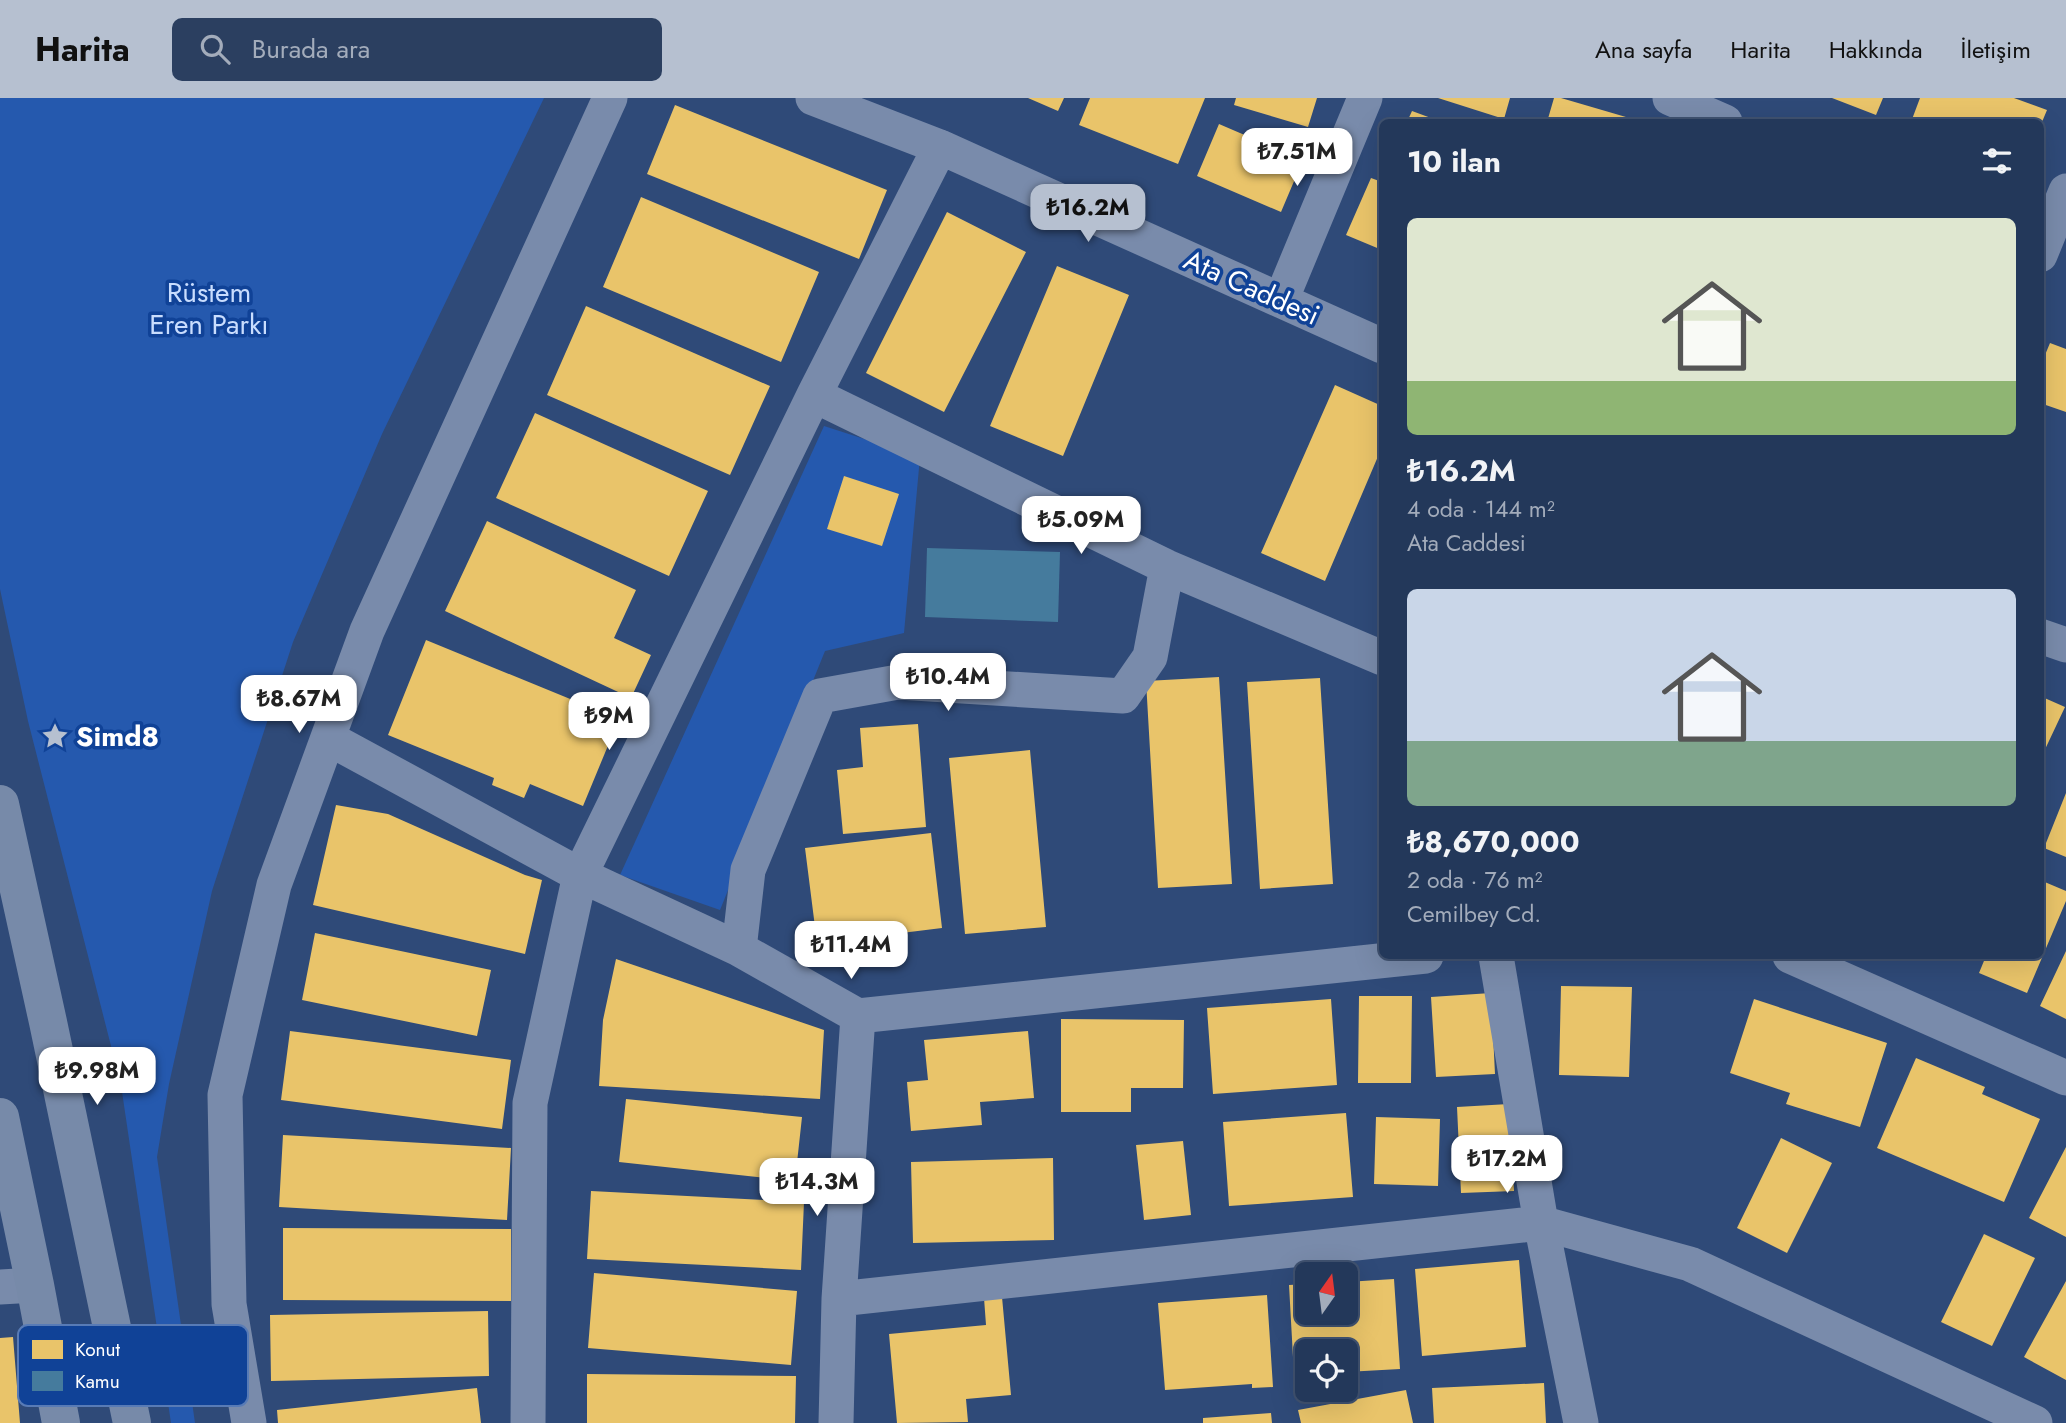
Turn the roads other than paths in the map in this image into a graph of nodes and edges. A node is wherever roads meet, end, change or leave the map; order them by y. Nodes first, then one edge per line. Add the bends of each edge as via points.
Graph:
1 (610, 98) edge
2 (813, 98) edge
3 (1364, 98) edge
4 (1670, 98) edge
5 (1718, 119) edge
6 (940, 147) junction
7 (2066, 191) edge
8 (2044, 245) edge
9 (1281, 300) junction
10 (1379, 345) edge
11 (814, 395) junction
12 (1167, 567) junction
13 (2044, 637) edge
14 (2066, 645) edge
15 (1379, 657) edge
16 (328, 738) junction
17 (0, 804) edge
18 (580, 874) junction
19 (738, 948) junction
20 (1398, 959) edge
21 (1497, 959) edge
22 (1797, 959) edge
23 (858, 1017) junction
24 (2066, 1078) edge
25 (0, 1117) edge
26 (1541, 1223) junction
27 (18, 1286) edge
28 (839, 1300) junction
29 (30, 1325) edge
30 (111, 1325) edge
31 (233, 1325) edge
32 (56, 1406) edge
33 (61, 1423) edge
34 (527, 1423) edge
35 (836, 1423) edge
36 (1581, 1423) edge
37 (2035, 1423) edge

1 - 16 street via 367,631
2 - 6 street, Ata Caddesi
3 - 9 street
4 - 5 street
6 - 9 street, Ata Caddesi
6 - 11 street
7 - 8 street
9 - 10 street, Ata Caddesi
11 - 12 street
11 - 18 street
12 - 15 street
12 - 19 street via 1150,657 1123,696 898,682 820,696 748,870
13 - 14 street
16 - 18 street
16 - 31 street via 274,885 225,1095
17 - 30 main road
18 - 19 street
18 - 34 street via 530,1103
19 - 23 street
20 - 23 street
21 - 26 street
22 - 24 street
23 - 28 street
25 - 27 main road
26 - 28 street
26 - 36 street
26 - 37 street via 1690,1264
27 - 29 main road
28 - 35 street
32 - 33 main road

